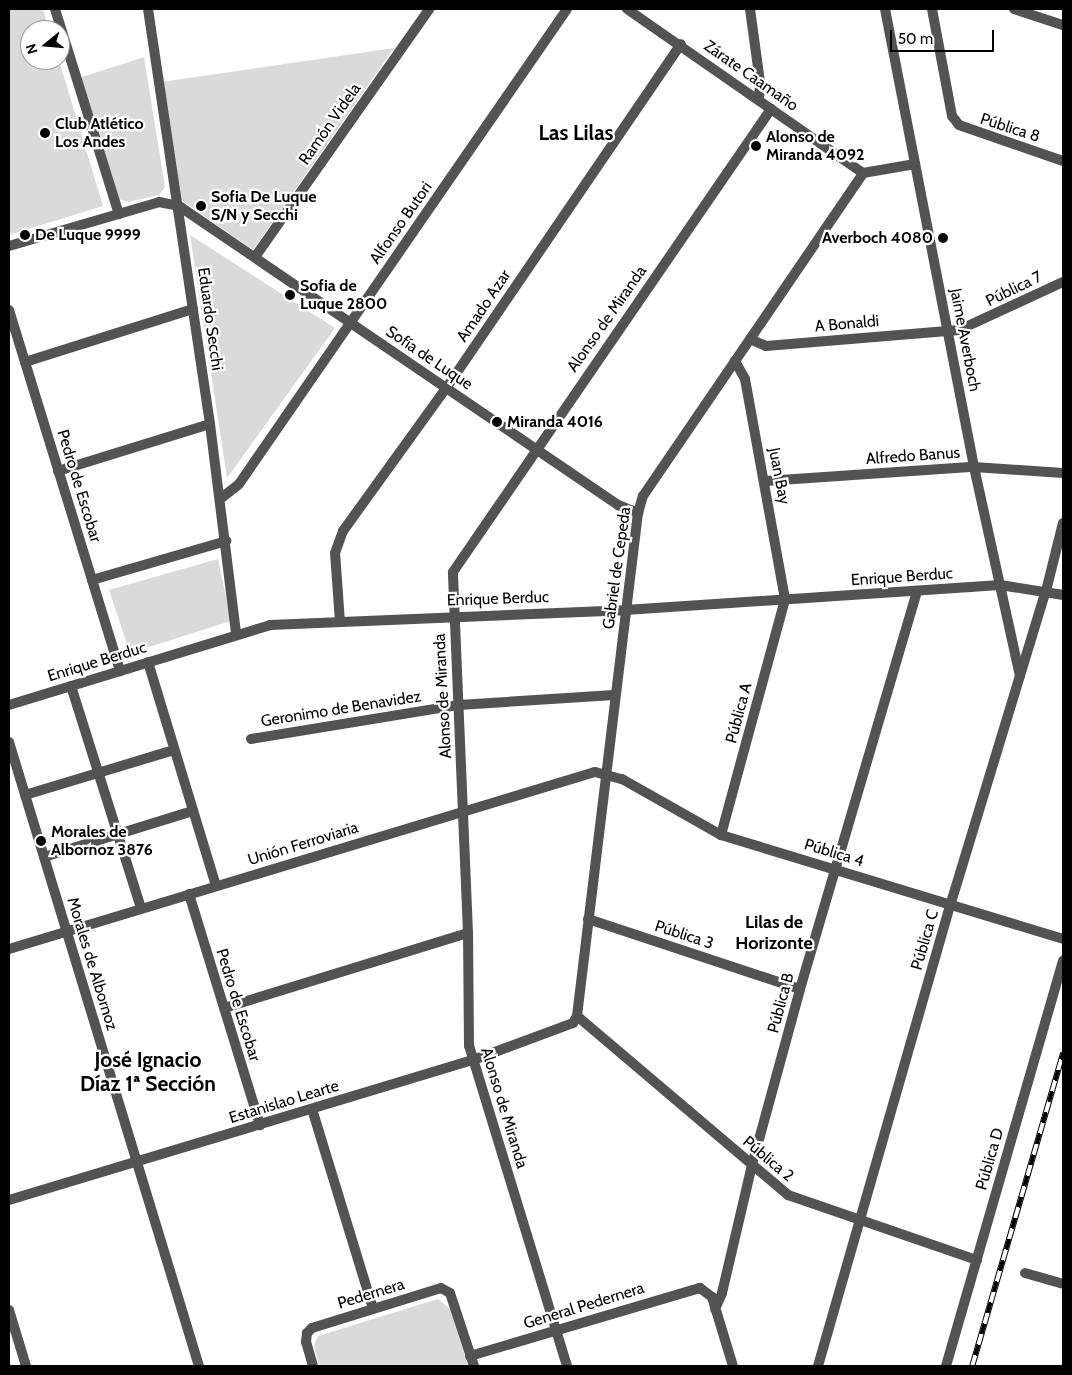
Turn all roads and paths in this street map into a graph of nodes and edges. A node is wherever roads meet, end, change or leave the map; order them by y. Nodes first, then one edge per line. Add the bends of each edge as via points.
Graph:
1 (55, 9) edge
2 (148, 9) edge
3 (429, 9) edge
4 (567, 9) edge
5 (626, 9) edge
6 (750, 9) edge
7 (885, 9) edge
8 (932, 9) edge
9 (1014, 9) edge
10 (1063, 25) edge
11 (680, 44) junction
12 (759, 100) junction
13 (771, 109) junction
14 (1063, 161) edge
15 (915, 164) junction
16 (863, 173) junction
17 (179, 206) junction
18 (119, 214) junction
19 (9, 246) edge
20 (255, 257) junction
21 (1063, 282) edge
22 (193, 309) junction
23 (9, 310) edge
24 (350, 323) junction
25 (948, 331) junction
26 (750, 339) junction
27 (735, 361) junction
28 (25, 362) junction
29 (447, 387) junction
30 (210, 424) junction
31 (536, 449) junction
32 (974, 467) junction
33 (58, 471) junction
34 (1063, 473) edge
35 (766, 481) junction
36 (220, 499) junction
37 (638, 513) junction
38 (1063, 523) edge
39 (226, 542) junction
40 (92, 580) junction
41 (1000, 585) junction
42 (917, 591) junction
43 (1046, 591) junction
44 (1063, 596) edge
45 (785, 600) junction
46 (625, 610) junction
47 (453, 616) junction
48 (340, 622) junction
49 (236, 634) junction
50 (148, 662) junction
51 (120, 671) junction
52 (1020, 676) junction
53 (71, 686) junction
54 (614, 695) junction
55 (9, 705) edge
56 (459, 706) junction
57 (251, 739) dead end
58 (9, 742) edge
59 (174, 750) junction
60 (99, 773) junction
61 (607, 774) junction
62 (25, 795) junction
63 (193, 811) junction
64 (463, 811) junction
65 (118, 834) junction
66 (721, 835) junction
67 (44, 857) junction
68 (834, 869) junction
69 (216, 886) junction
70 (189, 894) junction
71 (950, 906) junction
72 (141, 908) junction
73 (588, 919) junction
74 (66, 931) junction
75 (468, 933) junction
76 (1063, 938) edge
77 (9, 949) edge
78 (1063, 961) edge
79 (800, 989) junction
80 (224, 1008) junction
81 (577, 1016) junction
82 (473, 1060) junction
83 (312, 1109) junction
84 (260, 1125) junction
85 (137, 1162) junction
86 (752, 1165) junction
87 (9, 1200) edge
88 (858, 1222) junction
89 (977, 1260) junction
90 (1025, 1274) dead end
91 (1063, 1284) edge
92 (373, 1309) junction
93 (716, 1309) junction
94 (9, 1310) edge
95 (556, 1330) junction
96 (472, 1361) edge
97 (26, 1366) edge
98 (199, 1366) edge
99 (313, 1366) edge
100 (567, 1366) edge
101 (733, 1366) edge
102 (818, 1366) edge
103 (946, 1366) edge

1 - 18 street
2 - 17 street, Eduardo Secchi
3 - 20 street, Ramón Videla
4 - 24 street, Alfonso Butori
5 - 11 street, Zárate Caamaño
6 - 12 street via 760,82
7 - 15 street, Jaime Averboch
8 - 14 street, Pública 8 via 952,116 966,129
9 - 10 street
11 - 12 street, Zárate Caamaño
11 - 29 street, Amado Azar
12 - 13 street, Zárate Caamaño
13 - 16 street, Zárate Caamaño
13 - 31 street, Alonso de Miranda
15 - 16 street
15 - 25 street, Jaime Averboch
16 - 26 street, Gabriel de Cepeda
17 - 18 street, Sofía de Luque via 159,202
17 - 20 street, Sofía de Luque
17 - 22 street, Eduardo Secchi
18 - 19 street, Sofía de Luque
20 - 24 street, Sofía de Luque
21 - 25 street, Pública 7 via 968,327
22 - 28 street
22 - 30 street, Eduardo Secchi
23 - 28 street, Pedro de Escobar
24 - 29 street, Sofía de Luque
24 - 36 street, Alfonso Butori via 239,484
25 - 26 street, A Bonaldi via 766,346
25 - 32 street, Jaime Averboch
26 - 27 street, Gabriel de Cepeda
27 - 35 street, Juan Bay via 744,372
27 - 37 street, Gabriel de Cepeda via 643,496
28 - 33 street, Pedro de Escobar
29 - 31 street, Sofía de Luque
29 - 48 street, Amado Azar via 338,541 335,553
30 - 33 street
30 - 36 street, Eduardo Secchi
31 - 37 street, Sofía de Luque via 618,505
31 - 47 street, Alonso de Miranda via 456,565 451,581
32 - 34 street, Alfredo Banus
32 - 35 street, Alfredo Banus
32 - 41 street, Jaime Averboch
33 - 40 street, Pedro de Escobar
35 - 45 street, Juan Bay
36 - 39 street, Eduardo Secchi
37 - 46 street, Gabriel de Cepeda
38 - 43 street, Pública C
39 - 40 street
39 - 49 street, Eduardo Secchi
40 - 51 street, Pedro de Escobar
41 - 42 street, Enrique Berduc
41 - 43 street, Enrique Berduc
41 - 52 street, Jaime Averboch
42 - 45 street, Enrique Berduc
42 - 68 street, Pública B
43 - 44 street, Enrique Berduc
43 - 52 street, Pública C
45 - 46 street, Enrique Berduc
45 - 66 street, Pública A
46 - 47 street, Enrique Berduc
46 - 54 street, Gabriel de Cepeda
47 - 48 street, Enrique Berduc
47 - 56 street, Alonso de Miranda
48 - 49 street, Enrique Berduc via 270,625
49 - 50 street, Enrique Berduc
50 - 51 street, Enrique Berduc
50 - 59 street
51 - 53 street, Enrique Berduc
52 - 71 street, Pública C
53 - 55 street, Enrique Berduc
53 - 60 street
54 - 56 street, Geronimo de Benavidez
54 - 61 street, Gabriel de Cepeda
56 - 57 street, Geronimo de Benavidez
56 - 64 street, Alonso de Miranda
58 - 62 street, Morales de Albornoz
59 - 60 street
59 - 63 street
60 - 62 street
60 - 65 street
61 - 64 street, Unión Ferroviaria via 582,775
61 - 66 street, Pública 4 via 622,779
61 - 73 street, Gabriel de Cepeda
62 - 67 street, Morales de Albornoz
63 - 65 street
63 - 69 street
64 - 69 street, Unión Ferroviaria
64 - 75 street, Alonso de Miranda
65 - 67 street
65 - 72 street
66 - 68 street, Pública 4
67 - 74 street, Morales de Albornoz
68 - 71 street, Pública 4
68 - 79 street, Pública B
69 - 70 street, Unión Ferroviaria
70 - 72 street, Unión Ferroviaria
70 - 80 street, Pedro de Escobar
71 - 76 street, Pública 4
71 - 88 street, Pública C
72 - 74 street, Unión Ferroviaria
73 - 79 street, Pública 3
73 - 81 street, Gabriel de Cepeda
74 - 77 street, Unión Ferroviaria
74 - 85 street, Morales de Albornoz
75 - 80 street
75 - 82 street, Alonso de Miranda via 469,1046
78 - 89 street, Pública D
79 - 86 street, Pública B
80 - 84 street, Pedro de Escobar
81 - 82 street, Estanislao Learte via 566,1028
81 - 86 street, Pública 2
82 - 83 street, Estanislao Learte
82 - 95 street, Alonso de Miranda
83 - 84 street, Estanislao Learte
83 - 92 street
84 - 85 street, Estanislao Learte
85 - 87 street, Estanislao Learte
85 - 98 street, Morales de Albornoz
86 - 88 street, Pública 2 via 788,1195
86 - 93 street, Pública B
88 - 89 street, Pública 2
88 - 102 street, Pública C
89 - 103 street, Pública D
90 - 91 street
92 - 96 street, Pedernera via 447,1289
92 - 99 street, Pedernera via 312,1328 307,1333 306,1342
93 - 95 street, General Pedernera via 707,1291 692,1289
93 - 101 street
94 - 97 street
95 - 96 street, General Pedernera
95 - 100 street, Alonso de Miranda

